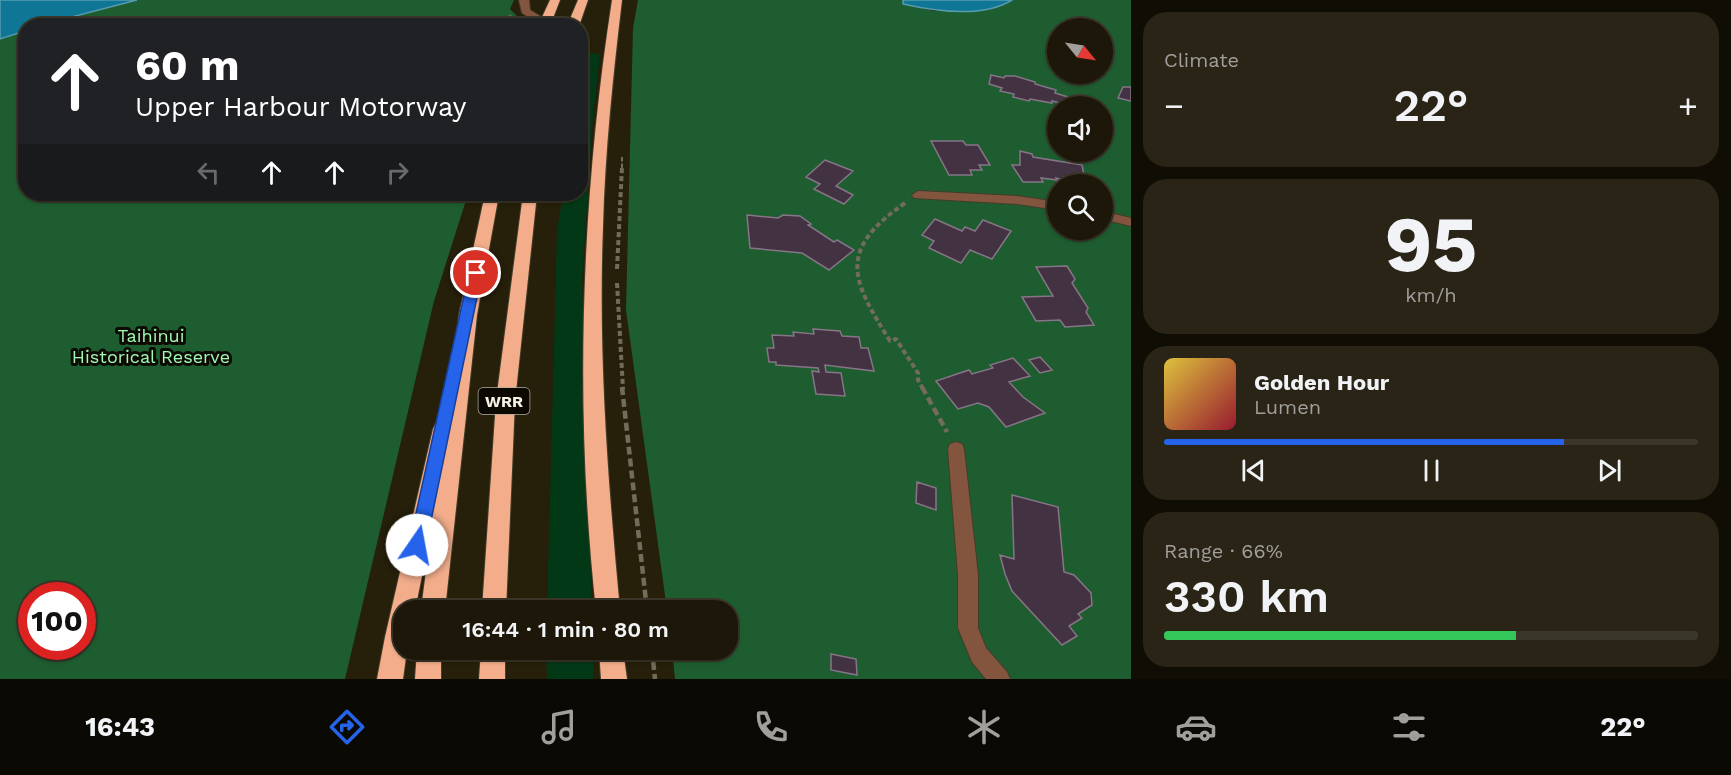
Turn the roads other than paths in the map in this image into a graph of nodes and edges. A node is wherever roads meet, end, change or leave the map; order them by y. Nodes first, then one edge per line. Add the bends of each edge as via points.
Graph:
1 (524, 0) edge
2 (555, 0) edge
3 (583, 0) edge
4 (617, 0) edge
5 (535, 18) edge
6 (547, 18) edge
7 (576, 18) edge
8 (918, 195) road end
9 (491, 201) edge
10 (529, 201) edge
11 (1047, 204) edge
12 (1113, 218) edge
13 (1131, 222) edge
14 (468, 315) junction
15 (957, 449) road end
16 (434, 600) edge
17 (494, 600) edge
18 (607, 600) edge
19 (429, 660) edge
20 (493, 660) edge
21 (612, 660) edge
22 (390, 679) edge
23 (428, 679) edge
24 (492, 679) edge
25 (614, 679) edge
26 (1000, 679) edge

1 - 5 lane via 525,11
2 - 6 highway
3 - 7 highway
4 - 18 highway via 608,54 594,220 592,362
8 - 11 lane
9 - 14 highway, WRR
10 - 17 highway, WRR via 502,419
12 - 13 lane
14 - 16 highway, WRR
14 - 22 highway
15 - 26 lane via 968,575 968,628 979,655
19 - 23 highway
20 - 24 highway
21 - 25 highway

